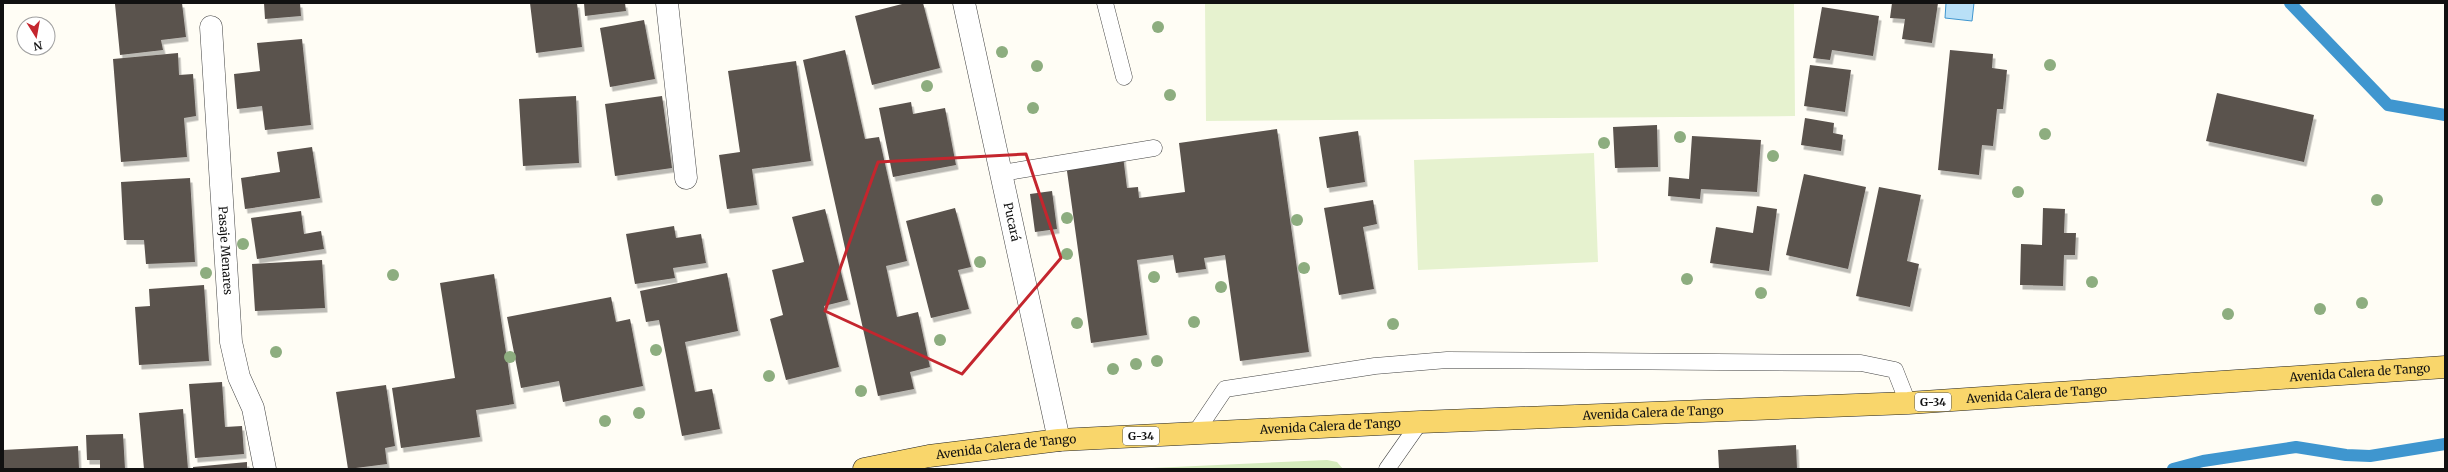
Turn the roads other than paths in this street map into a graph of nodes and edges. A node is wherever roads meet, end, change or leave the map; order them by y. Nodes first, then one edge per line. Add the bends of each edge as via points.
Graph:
1 (667, 3) edge
2 (964, 3) edge
3 (1105, 3) edge
4 (211, 27) dead end
5 (1124, 77) dead end
6 (1154, 148) dead end
7 (1002, 173) junction
8 (686, 178) dead end
9 (2445, 367) edge
10 (1908, 404) junction
11 (1420, 422) junction
12 (1196, 432) junction
13 (1060, 440) junction
14 (265, 469) edge
15 (864, 469) edge
16 (1387, 469) edge

1 - 8 street
2 - 7 street, Pucará
3 - 5 lane
4 - 14 street, Pasaje Menares via 231,342 239,377 253,408 260,433
6 - 7 lane
7 - 13 street, Pucará
9 - 10 main road, Avenida Calera de Tango / G-34
10 - 11 main road, Avenida Calera de Tango / G-34
10 - 12 lane via 1896,370 1861,363 1447,360 1375,366 1225,389
11 - 12 main road, Avenida Calera de Tango / G-34
11 - 16 lane
12 - 13 main road, Avenida Calera de Tango / G-34
13 - 15 main road, Avenida Calera de Tango / G-34 via 929,456

